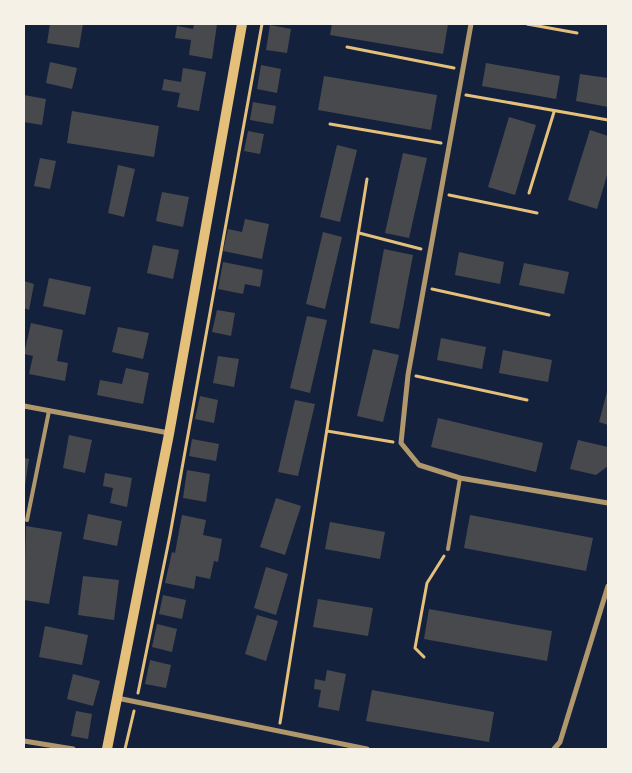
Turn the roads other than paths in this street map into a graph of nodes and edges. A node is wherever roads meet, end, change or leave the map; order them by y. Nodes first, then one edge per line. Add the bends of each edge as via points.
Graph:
1 (242, 24) edge
2 (471, 24) edge
3 (24, 406) edge
4 (49, 411) junction
5 (169, 434) junction
6 (460, 478) junction
7 (608, 503) edge
8 (27, 520) dead end
9 (448, 549) road end
10 (608, 586) edge
11 (117, 698) junction
12 (24, 741) edge
13 (350, 748) edge
14 (73, 749) edge
15 (107, 749) edge
16 (367, 749) edge
17 (554, 749) edge

1 - 5 main road
2 - 6 street via 408,374 401,443 419,465
3 - 4 street
4 - 5 street
4 - 8 lane
5 - 11 main road
6 - 7 street
6 - 9 lane
10 - 17 street via 560,742
11 - 13 street
11 - 15 main road
12 - 14 street
13 - 16 street

